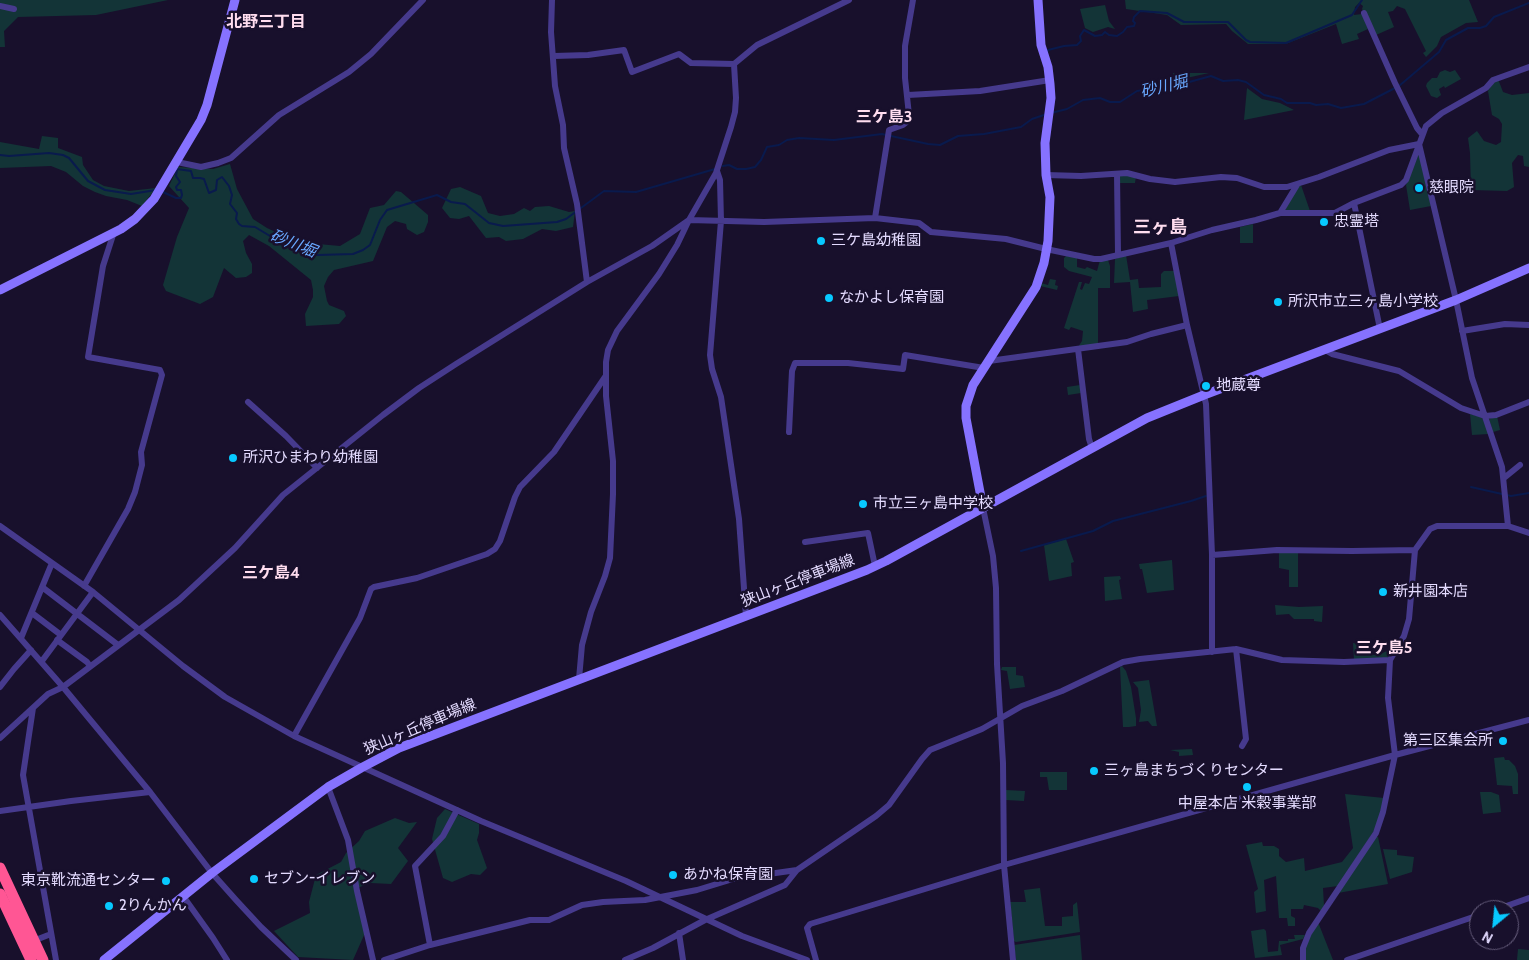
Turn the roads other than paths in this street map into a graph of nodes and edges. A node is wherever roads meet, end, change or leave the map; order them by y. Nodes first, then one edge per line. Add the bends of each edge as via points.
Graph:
1 (236, 0) edge
2 (423, 0) edge
3 (552, 0) edge
4 (850, 0) edge
5 (913, 0) edge
6 (1038, 0) edge
7 (0, 6) edge
8 (14, 9) dead end
9 (1364, 13) dead end
10 (554, 56) junction
11 (734, 64) junction
12 (1529, 67) edge
13 (1050, 80) junction
14 (908, 96) junction
15 (1422, 134) junction
16 (1419, 144) junction
17 (177, 162) junction
18 (716, 171) junction
19 (1117, 174) junction
20 (1046, 175) junction
21 (1297, 185) junction
22 (1354, 203) junction
23 (1280, 213) junction
24 (875, 218) junction
25 (689, 220) junction
26 (721, 221) junction
27 (114, 232) junction
28 (1171, 243) junction
29 (1046, 249) junction
30 (1118, 254) junction
31 (1529, 268) edge
32 (587, 282) junction
33 (0, 290) edge
34 (1456, 300) junction
35 (1187, 325) junction
36 (1529, 325) edge
37 (1380, 329) junction
38 (1462, 331) junction
39 (1078, 349) junction
40 (1325, 350) junction
41 (986, 364) junction
42 (605, 377) junction
43 (1204, 395) junction
44 (248, 402) dead end
45 (1529, 402) edge
46 (1485, 416) junction
47 (789, 432) dead end
48 (1092, 448) junction
49 (1520, 464) dead end
50 (317, 468) junction
51 (1504, 478) junction
52 (983, 508) junction
53 (0, 526) edge
54 (1508, 526) junction
55 (1529, 533) edge
56 (805, 542) dead end
57 (1415, 550) junction
58 (1212, 555) junction
59 (52, 563) junction
60 (876, 566) junction
61 (84, 586) junction
62 (42, 587) junction
63 (92, 592) junction
64 (32, 613) junction
65 (77, 614) junction
66 (0, 615) edge
67 (746, 616) junction
68 (141, 630) junction
69 (59, 637) junction
70 (21, 638) junction
71 (118, 645) junction
72 (1236, 649) junction
73 (31, 650) junction
74 (1212, 652) junction
75 (1390, 660) junction
76 (42, 661) junction
77 (90, 666) junction
78 (579, 679) junction
79 (0, 687) edge
80 (63, 687) junction
81 (33, 708) junction
82 (1001, 718) junction
83 (1529, 720) edge
84 (294, 736) junction
85 (0, 738) edge
86 (1242, 746) dead end
87 (1395, 755) junction
88 (361, 768) junction
89 (328, 787) junction
90 (150, 792) junction
91 (28, 807) junction
92 (457, 810) junction
93 (0, 811) edge
94 (1004, 865) junction
95 (0, 868) edge
96 (797, 870) junction
97 (212, 873) junction
98 (0, 894) edge
99 (183, 896) junction
100 (661, 897) junction
101 (1469, 919) edge
102 (705, 920) junction
103 (679, 933) junction
104 (51, 934) junction
105 (34, 942) junction
106 (430, 945) junction
107 (31, 960) edge
108 (43, 960) edge
109 (56, 960) edge
110 (104, 960) edge
111 (227, 960) edge
112 (296, 960) edge
113 (373, 960) edge
114 (384, 960) edge
115 (625, 960) edge
116 (683, 960) edge
117 (807, 960) edge
118 (816, 960) edge
119 (1014, 960) edge
120 (1303, 960) edge
121 (1347, 960) edge

1 - 17 main road via 207,106
2 - 17 street via 371,54 345,75 279,114 231,158 201,167
3 - 10 street
4 - 11 street via 757,45
5 - 14 street via 905,46
6 - 13 main road via 1041,45
7 - 8 street
9 - 15 street
10 - 11 street via 624,50 632,72 679,54 691,64
10 - 32 street via 564,148 577,204
11 - 18 street via 735,112
12 - 15 street via 1493,80 1486,88 1436,117
13 - 14 street via 980,91
13 - 20 main road via 1051,98 1045,135
14 - 24 street via 908,121 889,130
15 - 16 street
16 - 21 street via 1389,150
16 - 22 street via 1406,180 1401,185
16 - 34 street
17 - 27 main road via 159,192 135,219
18 - 25 street
18 - 26 street via 720,180
19 - 20 street
19 - 21 street via 1175,182 1221,177 1237,178 1264,187
19 - 30 street
20 - 29 main road via 1050,197
21 - 23 street
22 - 23 street via 1330,214
22 - 37 street
23 - 28 street
24 - 26 street
24 - 29 street via 919,223 930,232 1006,240
25 - 26 street
25 - 32 street via 652,246
25 - 42 street via 659,274 611,342
26 - 67 street via 710,355 721,397 739,519
27 - 33 main road
27 - 61 street via 103,266 88,357 160,370 162,374 141,452 142,464 135,492
28 - 30 street
28 - 35 street
29 - 30 street via 1094,259
29 - 41 main road via 1036,287
31 - 34 main road, 狭山ヶ丘停車場線
32 - 50 street via 419,388
34 - 37 main road, 狭山ヶ丘停車場線
34 - 38 street
35 - 39 street via 1127,342
35 - 43 street
36 - 38 street via 1505,324
37 - 40 main road, 狭山ヶ丘停車場線
38 - 46 street via 1472,378
39 - 41 street
39 - 48 street
40 - 43 main road, 狭山ヶ丘停車場線
40 - 46 street via 1399,371 1461,408
41 - 47 street via 904,355 903,370 848,363 795,363
41 - 52 main road via 973,385 966,406
42 - 78 street via 613,461 610,558 582,644
42 - 84 street via 554,452 520,487 495,549 432,573 371,589 360,618
43 - 48 main road, 狭山ヶ丘停車場線 via 1147,418
43 - 58 street
44 - 50 street
45 - 46 street
46 - 51 street
48 - 52 main road, 狭山ヶ丘停車場線
49 - 51 street
50 - 68 street via 283,496 207,576
51 - 54 street
52 - 60 main road, 狭山ヶ丘停車場線
52 - 82 street via 993,556
53 - 59 street
54 - 55 street
54 - 57 street via 1437,526 1430,529
56 - 60 street via 868,533
57 - 58 street via 1278,550
57 - 75 street via 1409,619 1404,636
58 - 74 street
59 - 61 street
59 - 62 street
60 - 67 main road, 狭山ヶ丘停車場線
61 - 63 street
62 - 64 street
62 - 65 street
63 - 65 street
63 - 68 street
64 - 69 street
64 - 70 street
65 - 69 street
65 - 71 street
66 - 70 street
67 - 78 main road, 狭山ヶ丘停車場線
68 - 71 street
68 - 84 street via 225,697
69 - 76 street
69 - 77 street
70 - 73 street
71 - 77 street
72 - 74 street
72 - 75 street via 1282,660
72 - 86 street via 1246,738
73 - 76 street
73 - 79 street
74 - 82 street via 1123,662
75 - 87 street via 1388,698
76 - 80 street
77 - 80 street
78 - 88 main road, 狭山ヶ丘停車場線 via 417,741
80 - 81 street via 48,694
80 - 90 street
81 - 85 street
81 - 91 street via 23,774
82 - 94 street
82 - 96 street via 974,733 930,750 898,794 876,816
83 - 87 street
84 - 88 street
87 - 94 street
87 - 120 street via 1376,833 1309,933 1303,948
88 - 89 main road, 狭山ヶ丘停車場線
88 - 92 street
89 - 97 main road, 狭山ヶ丘停車場線
89 - 113 street via 348,840
90 - 91 street
90 - 97 street
91 - 93 street
91 - 104 street
92 - 100 street
92 - 106 street via 443,836 414,866
94 - 118 street via 810,924 808,928
94 - 119 street
95 - 105 highway
96 - 100 street via 733,879
96 - 102 street via 785,885
97 - 99 main road, 狭山ヶ丘停車場線
97 - 112 street
98 - 107 highway
99 - 110 main road, 狭山ヶ丘停車場線
99 - 111 street
100 - 102 street
100 - 106 street via 582,905 549,920 530,920
101 - 121 street
102 - 103 street
102 - 117 street
103 - 115 street
103 - 116 street
104 - 105 street
104 - 109 street
105 - 108 highway
106 - 114 street

